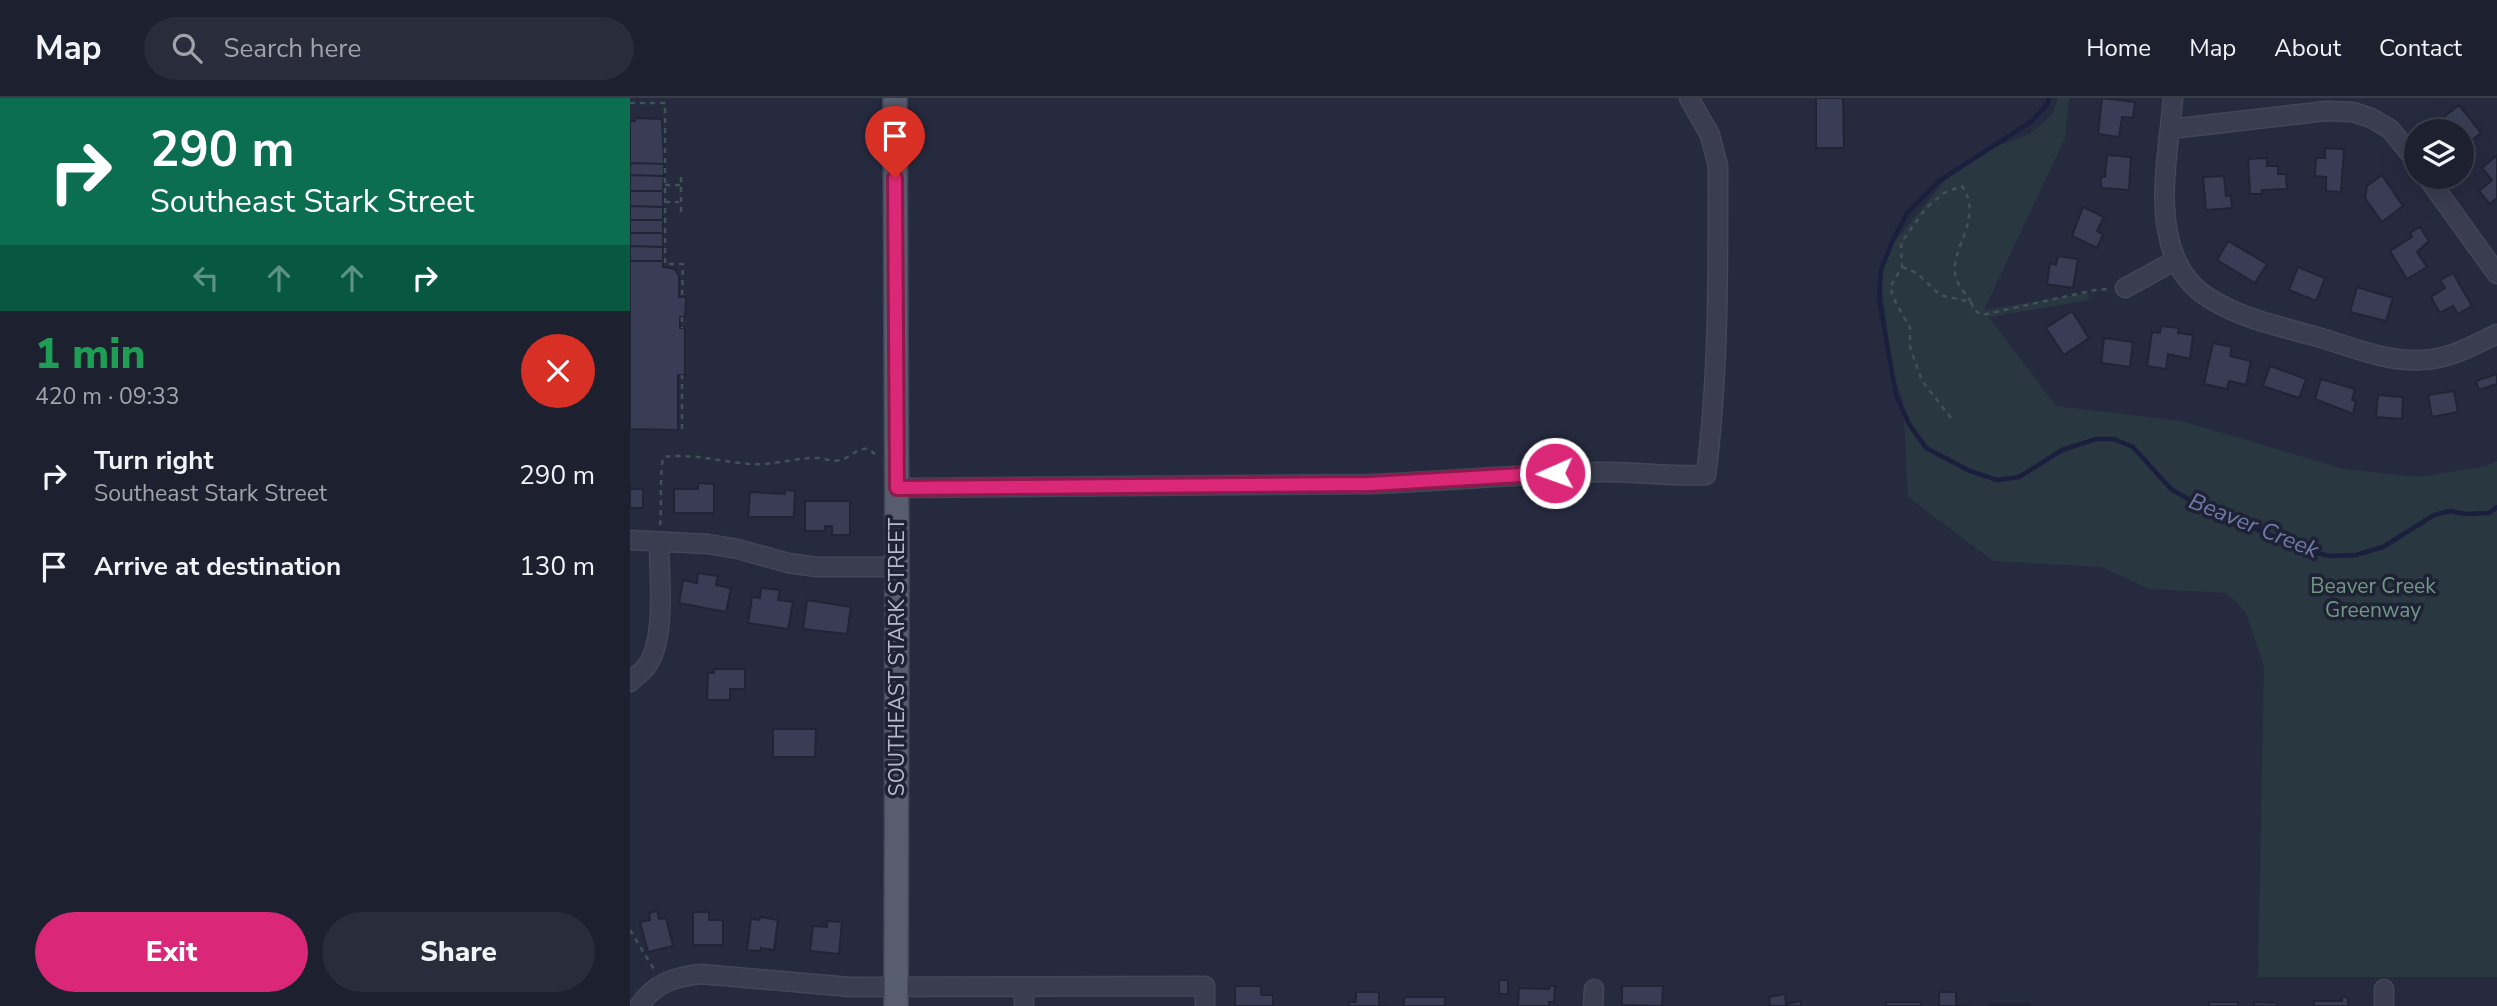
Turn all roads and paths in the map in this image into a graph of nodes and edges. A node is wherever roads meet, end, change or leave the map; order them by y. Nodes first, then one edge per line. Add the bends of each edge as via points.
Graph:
1 (895, 98) edge
2 (1689, 98) edge
3 (2173, 98) edge
4 (630, 103) edge
5 (2171, 129) junction
6 (2404, 146) edge
7 (681, 176) dead end
8 (665, 185) junction
9 (681, 185) junction
10 (2436, 189) edge
11 (665, 202) junction
12 (681, 202) junction
13 (681, 212) dead end
14 (2176, 260) junction
15 (1902, 267) junction
16 (2497, 274) edge
17 (2125, 288) joint
18 (682, 297) dead end
19 (1971, 302) junction
20 (682, 317) dead end
21 (682, 328) dead end
22 (2497, 334) edge
23 (682, 374) dead end
24 (1951, 418) dead end
25 (682, 429) dead end
26 (879, 460) dead end
27 (897, 488) junction
28 (630, 540) edge
29 (659, 542) junction
30 (897, 567) junction
31 (630, 682) edge
32 (630, 930) edge
33 (663, 982) junction
34 (1024, 988) junction
35 (896, 997) edge
36 (639, 1006) edge
37 (1024, 1006) edge
38 (1205, 1006) edge

1 - 27 main road, SOUTHEAST STARK STREET
2 - 27 street via 1710,135 1718,166 1716,364 1706,475 1606,472 1370,484
3 - 5 street
4 - 8 path via 665,103
5 - 6 street via 2326,111 2353,112 2390,129
5 - 14 street via 2165,206
7 - 9 path
8 - 9 path
8 - 11 path
9 - 12 path
10 - 16 street
11 - 12 path
11 - 18 path via 665,264 683,264
12 - 13 path
14 - 17 street
14 - 22 street via 2186,278 2218,303 2249,317 2389,358 2443,357
15 - 19 path via 1917,273 1940,295
15 - 19 path via 1900,243 1927,207 1962,186 1971,212 1956,279
15 - 24 path via 1890,287 1910,328 1909,346 1922,381
17 - 19 path via 2095,290 1982,315
20 - 21 path
23 - 25 path
26 - 29 path via 863,449 836,461 801,458 752,465 664,457 660,463
27 - 30 main road, SOUTHEAST STARK STREET
28 - 29 street
29 - 30 street via 708,544 817,567
29 - 31 street via 655,648 647,666
30 - 35 main road, SOUTHEAST STARK STREET
32 - 33 path
33 - 35 street via 701,974 850,987
33 - 36 street
34 - 35 street
34 - 37 street
34 - 38 street via 1205,986

